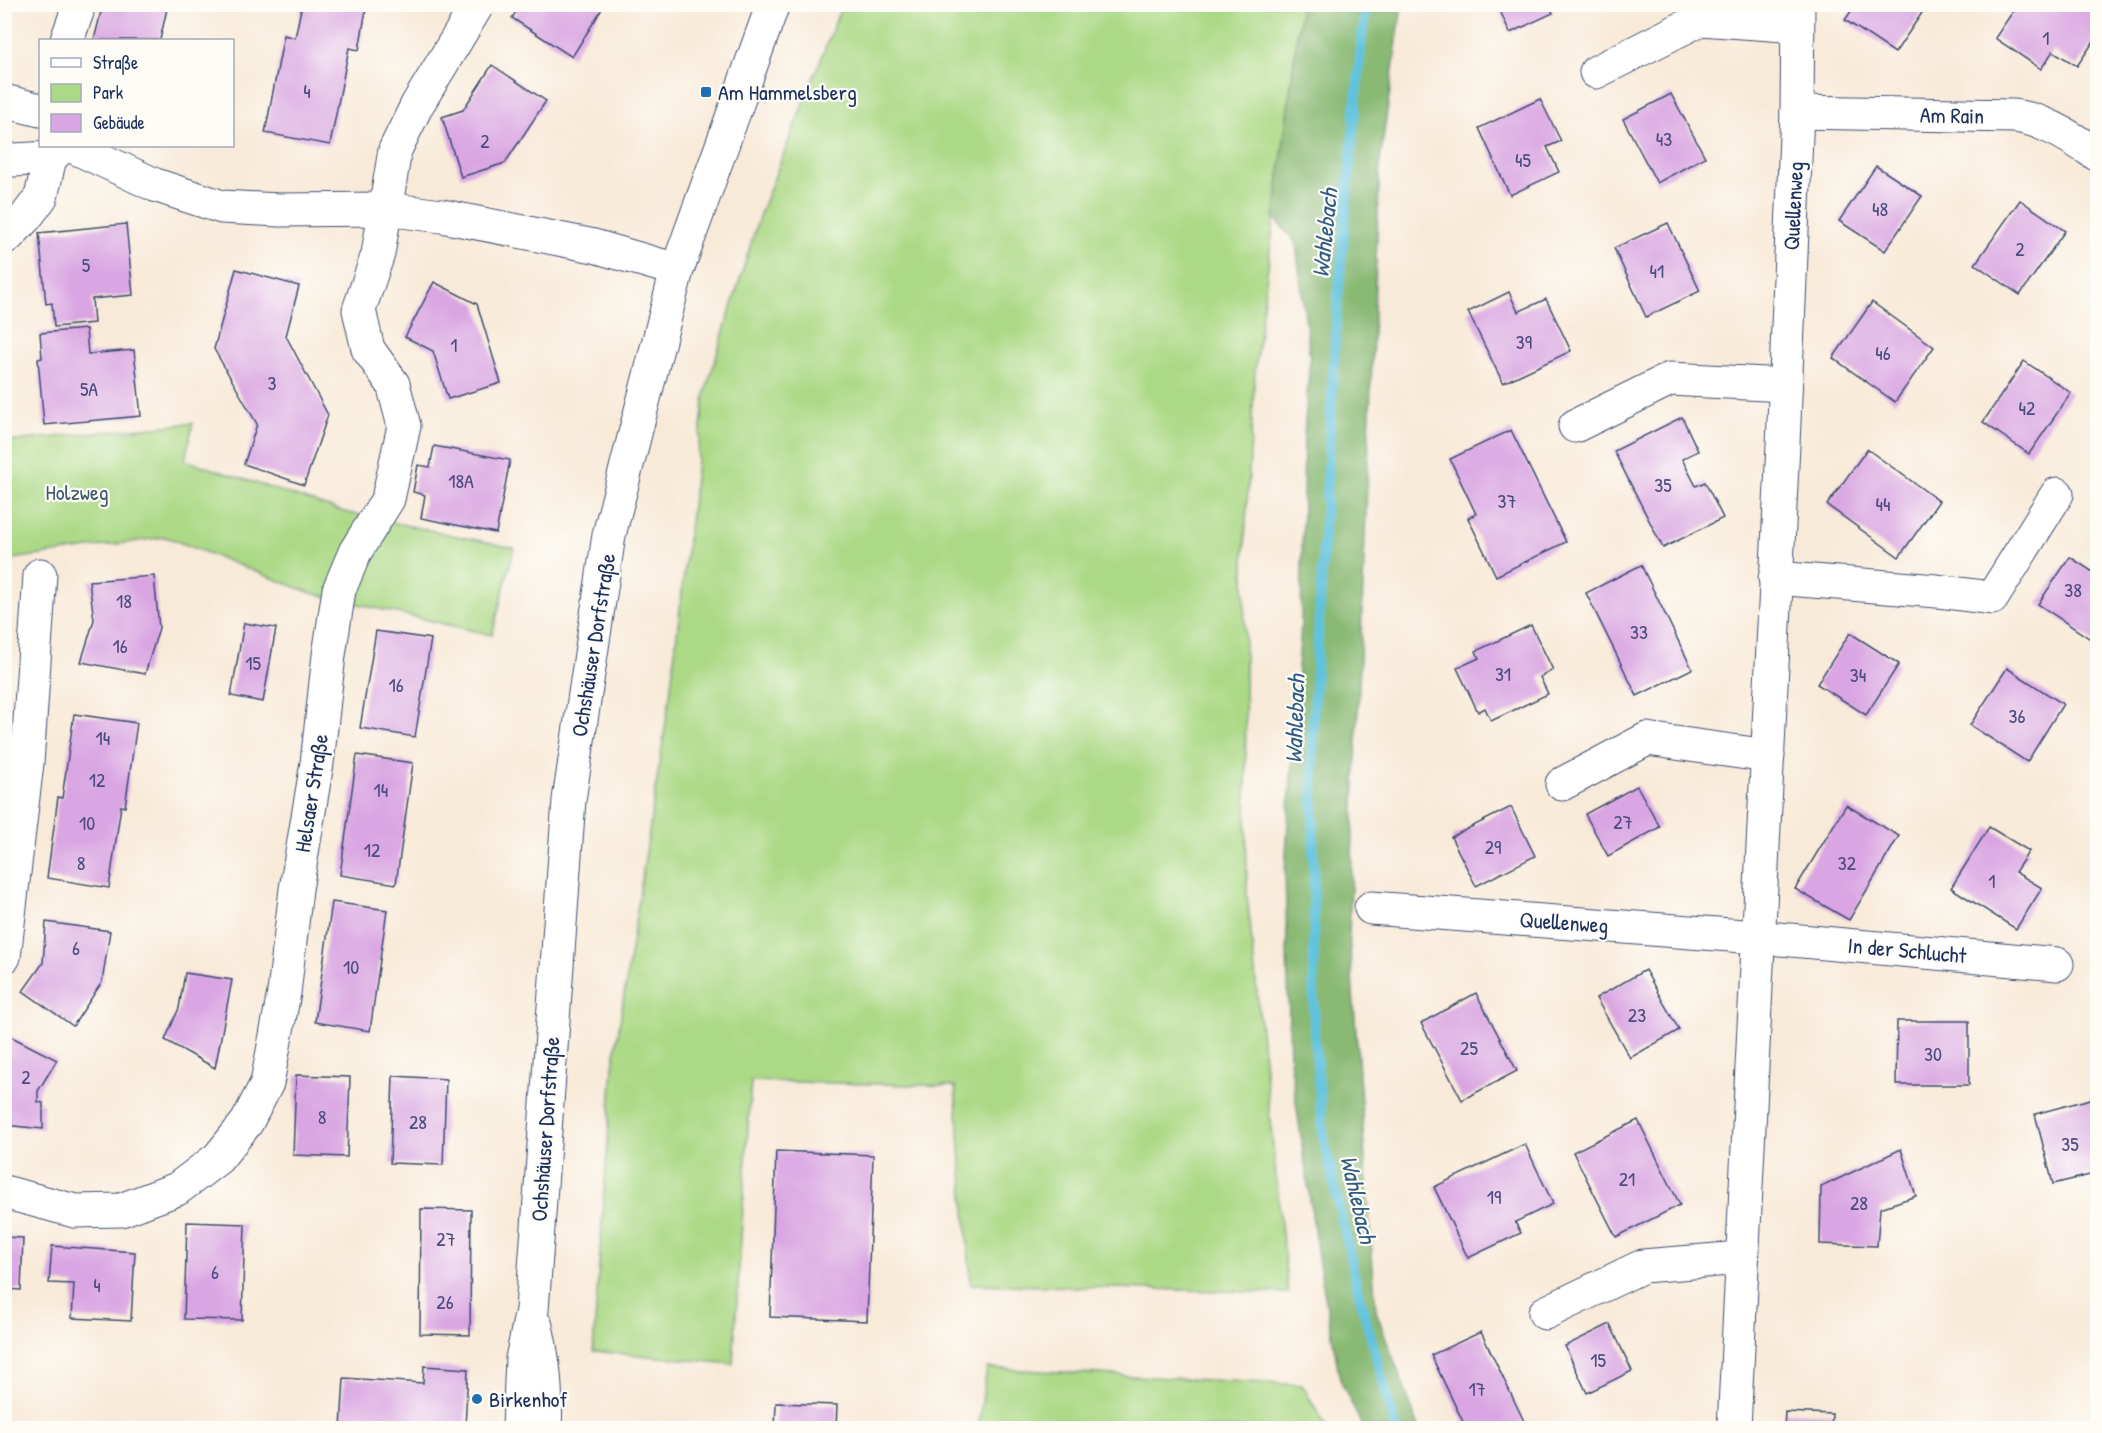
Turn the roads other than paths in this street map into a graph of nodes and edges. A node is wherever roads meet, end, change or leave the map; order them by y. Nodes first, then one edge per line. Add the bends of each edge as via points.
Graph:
1 (74, 4) edge
2 (478, 4) edge
3 (774, 4) edge
4 (1798, 15) edge
5 (67, 39) edge
6 (1596, 72) dead end
7 (4, 101) edge
8 (39, 111) edge
9 (1797, 112) junction
10 (62, 150) edge
11 (2097, 155) edge
12 (4, 159) edge
13 (385, 209) junction
14 (4, 237) edge
15 (677, 270) junction
16 (1785, 385) junction
17 (1575, 426) dead end
18 (2057, 494) dead end
19 (40, 575) dead end
20 (1775, 578) junction
21 (1768, 756) junction
22 (1562, 784) dead end
23 (1371, 908) dead end
24 (1757, 937) junction
25 (4, 957) edge
26 (2057, 964) dead end
27 (4, 1192) edge
28 (1741, 1258) junction
29 (532, 1310) junction
30 (1545, 1313) dead end
31 (519, 1428) edge
32 (545, 1428) edge
33 (1731, 1428) edge

1 - 5 street via 77,12
2 - 13 street via 417,105 395,150
3 - 15 street, Ochshäuser Dorfstraße
4 - 6 street, Quellenweg via 1701,19
4 - 9 street, Quellenweg
7 - 8 street
9 - 11 street, Am Rain via 2031,118
9 - 16 street, Quellenweg
10 - 12 street
10 - 13 street via 222,207
10 - 14 street via 41,197
13 - 15 street via 549,236
13 - 27 street, Helsaer Straße via 378,254 359,310 368,349 393,384 404,426 388,499 355,552 339,590 284,993 267,1083 247,1122 218,1158 177,1189 121,1210 75,1211
15 - 29 street, Ochshäuser Dorfstraße via 609,535 569,800
16 - 17 street via 1670,378
16 - 20 street, Quellenweg
18 - 20 street via 1992,598
19 - 25 street via 27,763
20 - 21 street, Quellenweg
21 - 22 street via 1647,739
21 - 24 street, Quellenweg
23 - 24 street, Quellenweg
24 - 26 street, In der Schlucht
24 - 28 street, Quellenweg
28 - 30 street via 1643,1266
28 - 33 street, Quellenweg
29 - 31 street, Ochshäuser Dorfstraße via 522,1359
29 - 32 street, Ochshäuser Dorfstraße via 544,1359

